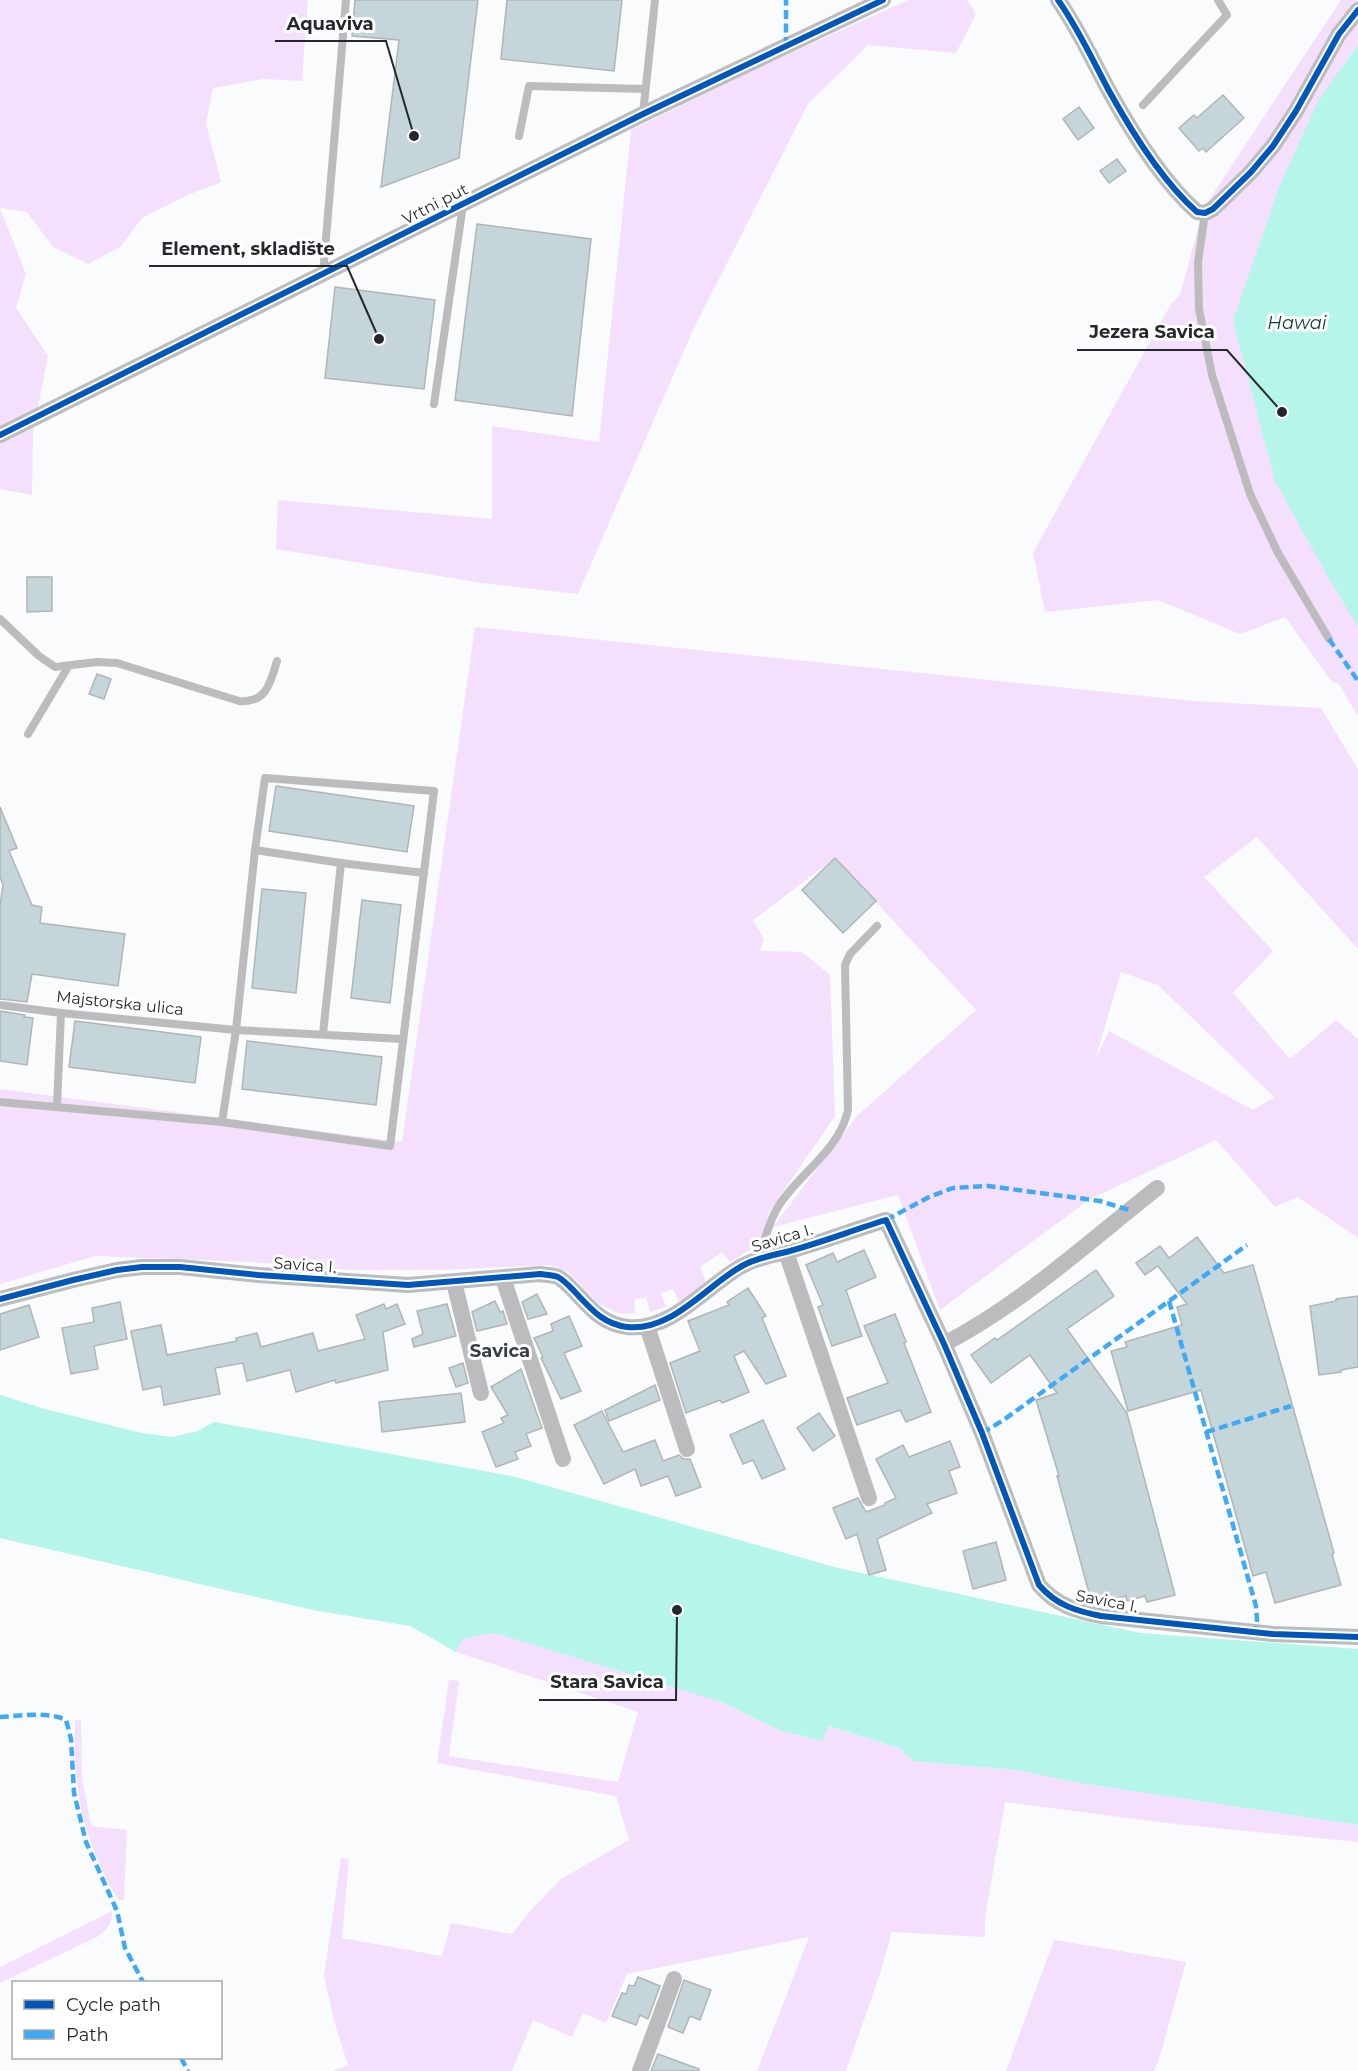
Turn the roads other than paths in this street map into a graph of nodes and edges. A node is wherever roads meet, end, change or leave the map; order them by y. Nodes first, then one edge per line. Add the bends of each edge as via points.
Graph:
1 (346, 0) edge
2 (655, 0) edge
3 (883, 0) edge
4 (1058, 0) edge
5 (1218, 0) edge
6 (1358, 10) edge
7 (645, 89) junction
8 (1143, 105) dead end
9 (643, 114) junction
10 (519, 136) dead end
11 (463, 205) junction
12 (1205, 213) junction
13 (323, 275) junction
14 (434, 404) dead end
15 (0, 435) edge
16 (0, 619) edge
17 (1329, 639) dead end
18 (277, 661) dead end
19 (68, 667) junction
20 (28, 734) dead end
21 (255, 850) junction
22 (340, 863) junction
23 (424, 873) junction
24 (878, 926) dead end
25 (0, 1005) edge
26 (61, 1013) junction
27 (236, 1030) junction
28 (323, 1034) junction
29 (402, 1039) junction
30 (0, 1102) edge
31 (57, 1106) junction
32 (222, 1122) junction
33 (1157, 1188) dead end
34 (786, 1252) junction
35 (759, 1257) junction
36 (503, 1278) junction
37 (454, 1282) junction
38 (0, 1299) edge
39 (647, 1326) junction
40 (944, 1344) junction
41 (481, 1393) dead end
42 (687, 1449) dead end
43 (563, 1459) dead end
44 (869, 1498) dead end
45 (1358, 1637) edge
46 (674, 1979) dead end
47 (640, 2071) edge

1 - 13 lane
2 - 7 lane
3 - 9 street, Vrtni put
4 - 12 street via 1135,133 1183,200 1197,212
5 - 8 lane via 1227,15
6 - 12 street via 1339,34 1273,146 1251,172
7 - 9 lane
7 - 10 lane via 529,86
9 - 11 street, Vrtni put
11 - 13 street, Vrtni put
11 - 14 lane
12 - 17 lane via 1198,262 1199,309 1212,375 1250,494 1278,553
13 - 15 street, Vrtni put
16 - 19 lane via 47,663
18 - 19 lane via 268,688 258,699 248,701 117,663
19 - 20 lane
21 - 22 lane
21 - 23 lane via 265,778 434,791
21 - 27 lane
22 - 23 lane
22 - 28 lane
23 - 29 lane
24 - 35 lane via 850,954 845,965 845,1124 831,1146 783,1198
25 - 26 lane, Majstorska ulica
26 - 27 lane, Majstorska ulica
26 - 31 lane
27 - 28 lane, Majstorska ulica
27 - 32 lane
28 - 29 lane, Majstorska ulica
29 - 32 lane via 390,1146
30 - 31 lane
31 - 32 lane
33 - 40 street via 1046,1276 972,1329
34 - 35 street, Savica I.
34 - 40 street, Savica I. via 886,1220
34 - 44 street, Savica I.
35 - 39 street, Savica I. via 724,1278 698,1300
36 - 37 street, Savica I.
36 - 39 street, Savica I. via 557,1276 611,1324
36 - 43 street
37 - 38 street, Savica I. via 408,1285 142,1267
37 - 41 street
39 - 42 street
40 - 45 street, Savica I. via 1039,1585 1049,1596 1078,1612 1122,1619 1274,1634
46 - 47 street

